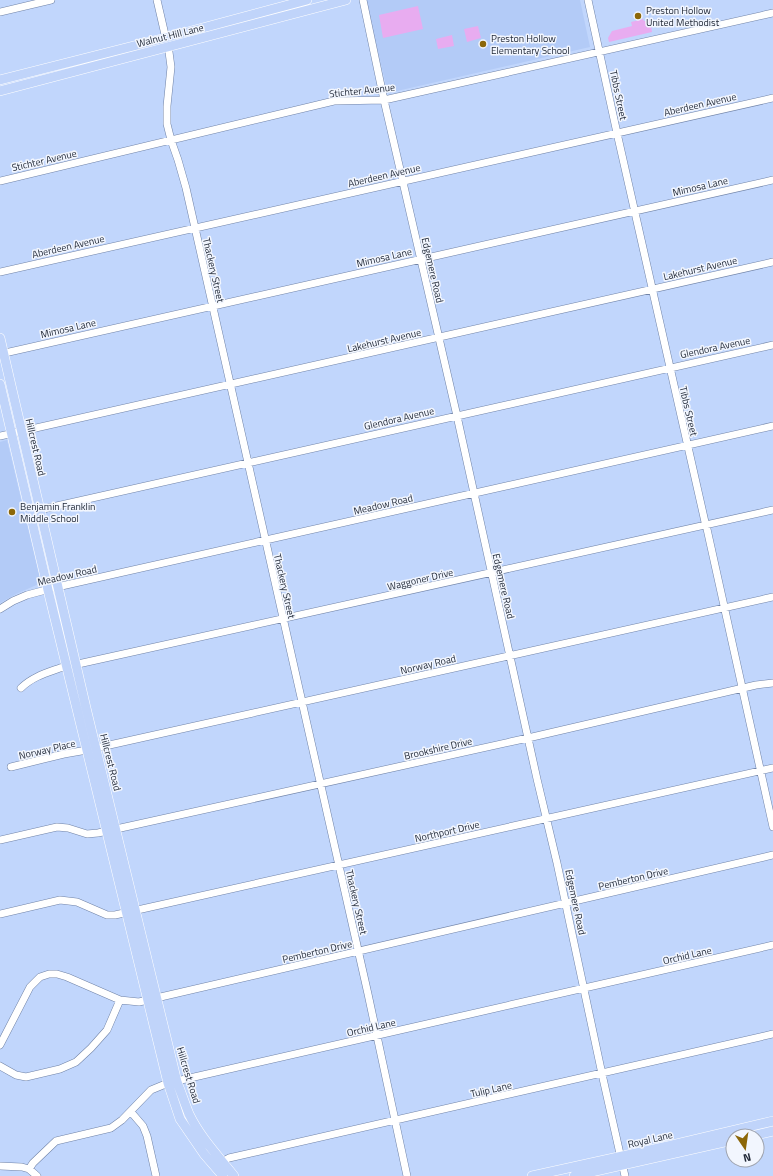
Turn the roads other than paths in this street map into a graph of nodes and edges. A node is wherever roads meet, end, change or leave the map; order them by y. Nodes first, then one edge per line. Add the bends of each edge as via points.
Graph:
1 (51, 0) edge
2 (157, 0) edge
3 (307, 0) edge
4 (346, 0) edge
5 (363, 0) edge
6 (588, 0) edge
7 (0, 12) edge
8 (773, 12) edge
9 (166, 42) junction
10 (599, 51) junction
11 (0, 80) edge
12 (0, 91) edge
13 (773, 98) edge
14 (384, 100) junction
15 (616, 133) junction
16 (171, 140) junction
17 (773, 180) edge
18 (0, 181) edge
19 (403, 182) junction
20 (635, 211) junction
21 (195, 228) junction
22 (421, 259) junction
23 (773, 262) edge
24 (0, 272) edge
25 (652, 290) junction
26 (212, 306) junction
27 (0, 338) edge
28 (438, 338) junction
29 (773, 345) edge
30 (2, 353) edge
31 (669, 367) junction
32 (0, 384) edge
33 (230, 384) junction
34 (457, 416) junction
35 (773, 426) edge
36 (16, 433) junction
37 (0, 436) edge
38 (687, 446) junction
39 (247, 462) junction
40 (474, 494) junction
41 (40, 509) junction
42 (773, 510) edge
43 (30, 512) junction
44 (706, 526) junction
45 (265, 541) junction
46 (491, 573) junction
47 (53, 588) junction
48 (773, 597) edge
49 (724, 608) junction
50 (0, 609) edge
51 (283, 620) junction
52 (510, 656) junction
53 (71, 666) junction
54 (773, 683) edge
55 (21, 688) dead end
56 (742, 688) junction
57 (302, 703) junction
58 (528, 738) junction
59 (96, 748) junction
60 (87, 750) junction
61 (11, 767) dead end
62 (773, 768) edge
63 (760, 771) junction
64 (320, 784) junction
65 (546, 819) junction
66 (773, 826) edge
67 (116, 829) junction
68 (106, 832) junction
69 (0, 840) edge
70 (773, 855) edge
71 (338, 866) junction
72 (565, 904) junction
73 (136, 910) junction
74 (126, 913) junction
75 (0, 914) edge
76 (773, 945) edge
77 (358, 952) junction
78 (584, 989) junction
79 (152, 999) junction
80 (120, 1000) junction
81 (773, 1034) edge
82 (377, 1036) junction
83 (0, 1045) edge
84 (0, 1066) edge
85 (602, 1074) junction
86 (177, 1082) junction
87 (168, 1084) junction
88 (131, 1112) junction
89 (773, 1120) edge
90 (395, 1121) junction
91 (748, 1128) edge
92 (725, 1135) edge
93 (725, 1142) edge
94 (621, 1161) junction
95 (218, 1164) junction
96 (0, 1166) edge
97 (29, 1169) junction
98 (38, 1176) edge
99 (156, 1176) edge
100 (223, 1176) edge
101 (234, 1176) edge
102 (407, 1176) edge
103 (532, 1176) edge
104 (574, 1176) edge
105 (625, 1176) edge

1 - 7 street
2 - 9 street, Thackery Street
3 - 9 main road, Walnut Hill Lane
4 - 9 main road, Walnut Hill Lane
5 - 14 street, Edgemere Road
6 - 10 street, Tibbs Street
8 - 10 street, Stichter Avenue
9 - 11 main road, Walnut Hill Lane
9 - 12 main road, Walnut Hill Lane via 108,62
9 - 16 street, Thackery Street via 171,74 167,116
10 - 14 street, Stichter Avenue
10 - 15 street, Tibbs Street
13 - 15 street, Aberdeen Avenue
14 - 16 street, Stichter Avenue via 334,102
14 - 19 street, Edgemere Road
15 - 19 street, Aberdeen Avenue
15 - 20 street, Tibbs Street
16 - 18 street, Stichter Avenue
16 - 21 street, Thackery Street
17 - 20 street, Mimosa Lane
19 - 21 street, Aberdeen Avenue
19 - 22 street, Edgemere Road
20 - 22 street, Mimosa Lane
20 - 25 street, Tibbs Street
21 - 24 street, Aberdeen Avenue
21 - 26 street, Thackery Street
22 - 26 street, Mimosa Lane
22 - 28 street, Edgemere Road
23 - 25 street, Lakehurst Avenue
25 - 28 street, Lakehurst Avenue
25 - 31 street, Tibbs Street
26 - 30 street, Mimosa Lane
26 - 33 street, Thackery Street
27 - 30 main road, Hillcrest Road
28 - 33 street, Lakehurst Avenue
28 - 34 street, Edgemere Road
29 - 31 street, Glendora Avenue
30 - 36 main road, Hillcrest Road
31 - 34 street, Glendora Avenue
31 - 38 street, Tibbs Street
32 - 36 main road, Hillcrest Road
33 - 36 street, Lakehurst Avenue
33 - 39 street, Thackery Street
34 - 39 street, Glendora Avenue
34 - 40 street, Edgemere Road
35 - 38 street, Meadow Road
36 - 37 street, Lakehurst Avenue
36 - 41 main road, Hillcrest Road
36 - 43 main road, Hillcrest Road
38 - 40 street, Meadow Road
38 - 44 street, Tibbs Street
39 - 41 street, Glendora Avenue
39 - 45 street, Thackery Street
40 - 45 street, Meadow Road
40 - 46 street, Edgemere Road
41 - 43 street, Glendora Avenue
41 - 47 main road, Hillcrest Road
42 - 44 street, Waggoner Drive
43 - 47 main road, Hillcrest Road
44 - 46 street, Waggoner Drive
44 - 49 street, Tibbs Street
45 - 47 street, Meadow Road
45 - 51 street, Thackery Street
46 - 51 street, Waggoner Drive
46 - 52 street, Edgemere Road
47 - 50 street, Meadow Road via 27,595
47 - 53 main road, Hillcrest Road
48 - 49 street, Norway Road
49 - 52 street, Norway Road
49 - 56 street, Tibbs Street
51 - 53 street, Waggoner Drive
51 - 57 street, Thackery Street
52 - 57 street, Norway Road
52 - 58 street, Edgemere Road
53 - 55 street, Waggoner Drive via 43,674
53 - 59 main road, Hillcrest Road
53 - 60 main road, Hillcrest Road
54 - 56 street, Brookshire Drive
56 - 58 street, Brookshire Drive
56 - 63 street, Tibbs Street
57 - 59 street, Norway Road
57 - 64 street, Thackery Street
58 - 64 street, Brookshire Drive
58 - 65 street, Edgemere Road
59 - 60 street, Norway Road
59 - 67 main road, Hillcrest Road
60 - 61 street, Norway Place
60 - 68 main road, Hillcrest Road
62 - 63 street, Northport Drive
63 - 65 street, Northport Drive
63 - 66 street, Tibbs Street
64 - 67 street, Brookshire Drive
64 - 71 street, Thackery Street
65 - 71 street, Northport Drive
65 - 72 street, Edgemere Road
67 - 68 street, Brookshire Drive
67 - 73 main road, Hillcrest Road
68 - 69 street, Brookshire Drive via 87,834 57,827
68 - 74 main road, Hillcrest Road
70 - 72 street, Pemberton Drive
71 - 73 street, Northport Drive
71 - 77 street, Thackery Street
72 - 77 street, Pemberton Drive
72 - 78 street, Edgemere Road
73 - 74 street, Northport Drive
73 - 79 main road, Hillcrest Road
74 - 75 street via 111,916 77,902 60,900
74 - 79 main road, Hillcrest Road
76 - 78 street, Orchid Lane
77 - 79 street, Pemberton Drive
77 - 82 street, Thackery Street
78 - 82 street, Orchid Lane
78 - 85 street, Edgemere Road
79 - 80 street, Pemberton Drive via 132,1002
79 - 86 main road, Hillcrest Road
79 - 87 main road, Hillcrest Road
80 - 83 street, Pemberton Drive via 61,975 44,975 30,987
80 - 84 street via 107,1030 76,1062 60,1069 26,1076 16,1075
81 - 85 street, Tulip Lane
82 - 86 street, Orchid Lane
82 - 90 street, Thackery Street
85 - 90 street, Tulip Lane
85 - 94 street, Edgemere Road
86 - 87 street, Orchid Lane
86 - 95 main road, Hillcrest Road via 189,1114
87 - 88 street, Orchid Lane via 151,1090
87 - 95 main road, Hillcrest Road via 180,1119 194,1142
88 - 97 street, Orchid Lane via 111,1128 56,1141
88 - 99 street via 143,1126 147,1136
89 - 91 main road, Royal Lane
90 - 95 street, Tulip Lane via 229,1158
90 - 102 street, Thackery Street
92 - 94 main road, Royal Lane
93 - 94 main road, Royal Lane
94 - 103 main road, Royal Lane
94 - 104 main road, Royal Lane
94 - 105 street, Edgemere Road
95 - 100 main road, Hillcrest Road
95 - 101 main road, Hillcrest Road
96 - 97 street
97 - 98 street

